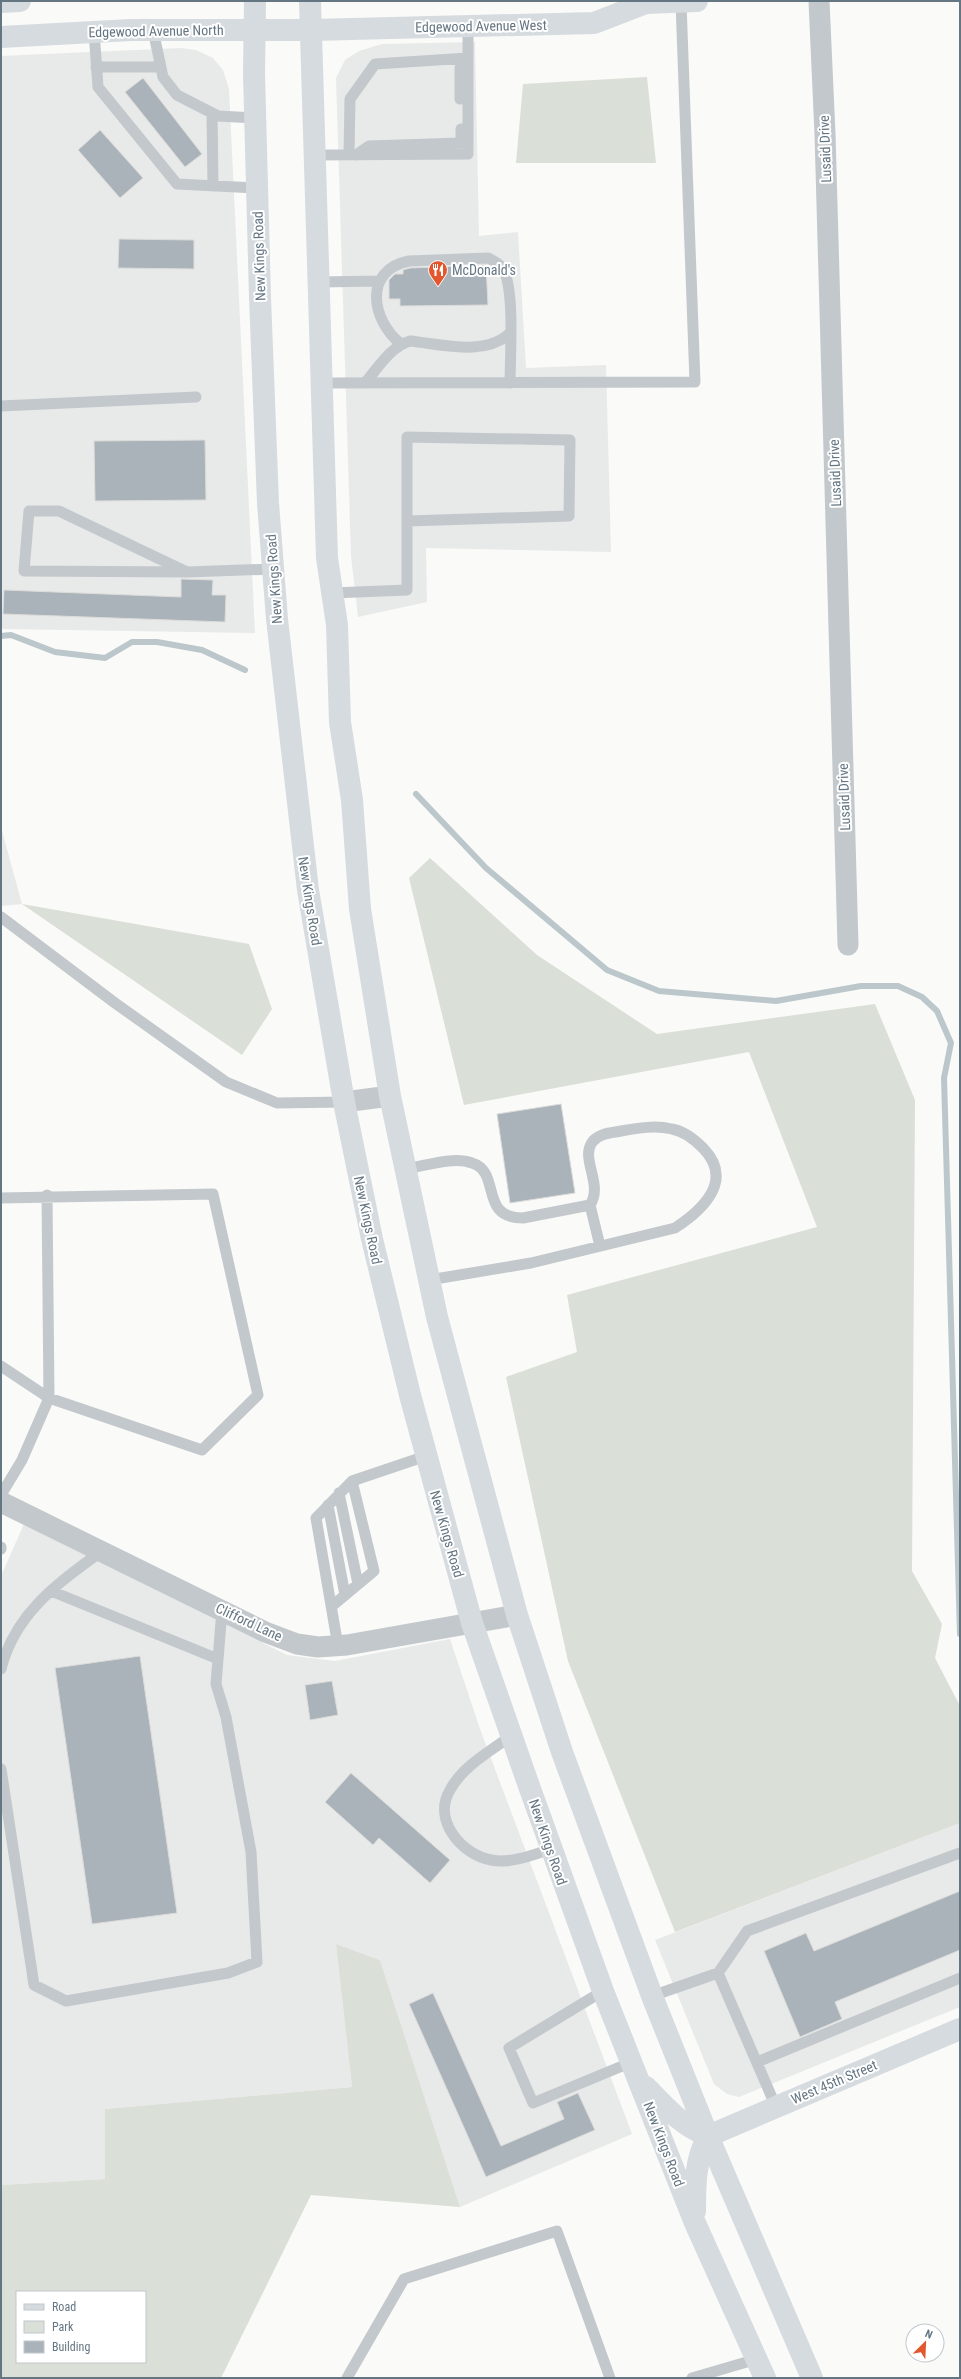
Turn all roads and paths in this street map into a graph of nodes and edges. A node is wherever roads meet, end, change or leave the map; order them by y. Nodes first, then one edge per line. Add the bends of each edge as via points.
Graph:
1 (20, 1) edge
2 (255, 1) edge
3 (310, 1) edge
4 (819, 1) edge
5 (1, 2) edge
6 (644, 2) edge
7 (689, 2) edge
8 (468, 26) junction
9 (255, 29) junction
10 (153, 30) junction
11 (312, 30) junction
12 (94, 31) junction
13 (1, 37) edge
14 (468, 60) junction
15 (96, 67) junction
16 (161, 67) junction
17 (212, 114) junction
18 (255, 118) junction
19 (315, 155) junction
20 (353, 155) junction
21 (213, 186) junction
22 (257, 188) junction
23 (380, 281) junction
24 (319, 282) junction
25 (510, 333) junction
26 (401, 344) junction
27 (322, 383) junction
28 (365, 383) junction
29 (510, 383) junction
30 (196, 397) dead end
31 (1, 406) edge
32 (407, 521) junction
33 (273, 569) junction
34 (187, 572) junction
35 (332, 593) junction
36 (1, 917) edge
37 (848, 944) dead end
38 (390, 1096) junction
39 (344, 1102) junction
40 (406, 1169) junction
41 (47, 1195) junction
42 (1, 1198) edge
43 (590, 1205) junction
44 (600, 1246) junction
45 (429, 1280) junction
46 (1, 1366) edge
47 (50, 1398) junction
48 (426, 1456) junction
49 (352, 1481) junction
50 (339, 1493) junction
51 (1, 1495) edge
52 (1, 1502) edge
53 (328, 1505) junction
54 (102, 1551) junction
55 (358, 1584) junction
56 (51, 1591) junction
57 (345, 1595) junction
58 (332, 1606) junction
59 (222, 1610) junction
60 (517, 1615) junction
61 (472, 1623) junction
62 (338, 1646) junction
63 (218, 1659) junction
64 (1, 1669) edge
65 (511, 1736) junction
66 (1, 1769) edge
67 (551, 1849) junction
68 (960, 1853) edge
69 (718, 1973) junction
70 (960, 1978) edge
71 (603, 1991) junction
72 (652, 1996) junction
73 (960, 2029) edge
74 (757, 2062) junction
75 (636, 2071) junction
76 (776, 2107) junction
77 (708, 2136) junction
78 (695, 2223) junction
79 (761, 2369) edge
80 (347, 2378) edge
81 (610, 2378) edge
82 (692, 2378) edge
83 (812, 2378) edge

1 - 5 main road
2 - 9 main road, New Kings Road
3 - 11 main road
4 - 37 street, Lusaid Drive
6 - 7 main road, Edgewood Avenue West
6 - 8 main road, Edgewood Avenue West via 594,24
7 - 29 lane via 695,382
8 - 11 main road, Edgewood Avenue West
8 - 14 lane
9 - 10 main road, Edgewood Avenue North
9 - 11 main road, Edgewood Avenue North
9 - 18 main road, New Kings Road
10 - 12 main road, Edgewood Avenue North
10 - 16 lane
11 - 19 main road
12 - 13 main road, Edgewood Avenue North
12 - 15 lane
14 - 20 lane via 374,64 350,99
14 - 20 lane via 468,154
15 - 16 lane
15 - 21 lane via 98,87 177,184
16 - 17 lane via 164,77 177,95
17 - 18 lane
17 - 21 lane
18 - 22 main road, New Kings Road
19 - 20 lane
19 - 24 main road
21 - 22 lane
22 - 33 main road, New Kings Road via 268,503
23 - 24 lane
23 - 25 lane via 388,270 400,262 488,258 504,270 509,294
23 - 26 lane via 377,295 378,312 382,324
24 - 27 main road
25 - 26 lane via 502,341 489,346 410,341
25 - 29 lane
26 - 28 lane
27 - 28 lane
27 - 35 main road via 327,558
28 - 29 lane
30 - 31 lane
32 - 32 lane via 569,516 570,440 406,437
32 - 35 lane via 407,590
33 - 34 lane
33 - 39 main road, New Kings Road via 290,747 308,890
34 - 34 lane via 24,571 29,511 59,511
35 - 38 main road via 337,625 340,722 352,800 360,909
36 - 39 lane via 226,1082 276,1103
38 - 39 street
38 - 40 main road
39 - 48 main road, New Kings Road via 372,1239
40 - 43 lane via 459,1160 474,1163 486,1174 495,1203 502,1215 512,1218
40 - 45 main road
41 - 42 lane
41 - 47 lane
41 - 47 lane via 213,1194 258,1395 202,1450
43 - 44 lane
43 - 44 lane via 596,1191 589,1156 592,1142 600,1134 649,1126 674,1129 696,1140 710,1155 717,1176 710,1198 692,1217 675,1228
44 - 45 lane via 531,1263
45 - 60 main road
46 - 47 lane
47 - 51 lane via 22,1460
48 - 49 lane
48 - 61 main road, New Kings Road
49 - 50 lane
49 - 55 lane via 374,1570
50 - 53 lane
50 - 55 lane
52 - 54 street, Clifford Lane
53 - 57 lane
53 - 58 lane via 316,1518
54 - 56 lane
54 - 59 street, Clifford Lane
55 - 57 lane
56 - 63 lane
56 - 64 lane via 22,1621 6,1649
57 - 58 lane
58 - 62 lane
59 - 62 street, Clifford Lane via 265,1632 297,1644
59 - 63 lane
60 - 61 street, Clifford Lane
60 - 72 main road via 562,1752
61 - 62 street, Clifford Lane
61 - 65 main road, New Kings Road
63 - 66 lane via 216,1684 226,1717 251,1852 257,1962 228,1973 66,2001 34,1985
65 - 67 main road, New Kings Road
65 - 67 lane via 465,1770 449,1791 445,1805 447,1822 462,1847 492,1860 509,1860
67 - 71 main road, New Kings Road
68 - 69 lane via 747,1931
69 - 72 lane
69 - 74 lane
70 - 74 lane
71 - 75 main road, New Kings Road
71 - 75 lane via 509,2048 533,2103
72 - 77 main road
73 - 76 main road, West 45th Street
74 - 76 lane
75 - 77 main road via 676,2118 692,2130
75 - 78 main road, New Kings Road
76 - 77 main road, West 45th Street
77 - 78 main road via 700,2152 695,2180
77 - 83 main road
78 - 79 main road, New Kings Road
79 - 82 lane
80 - 81 lane via 404,2279 557,2231

